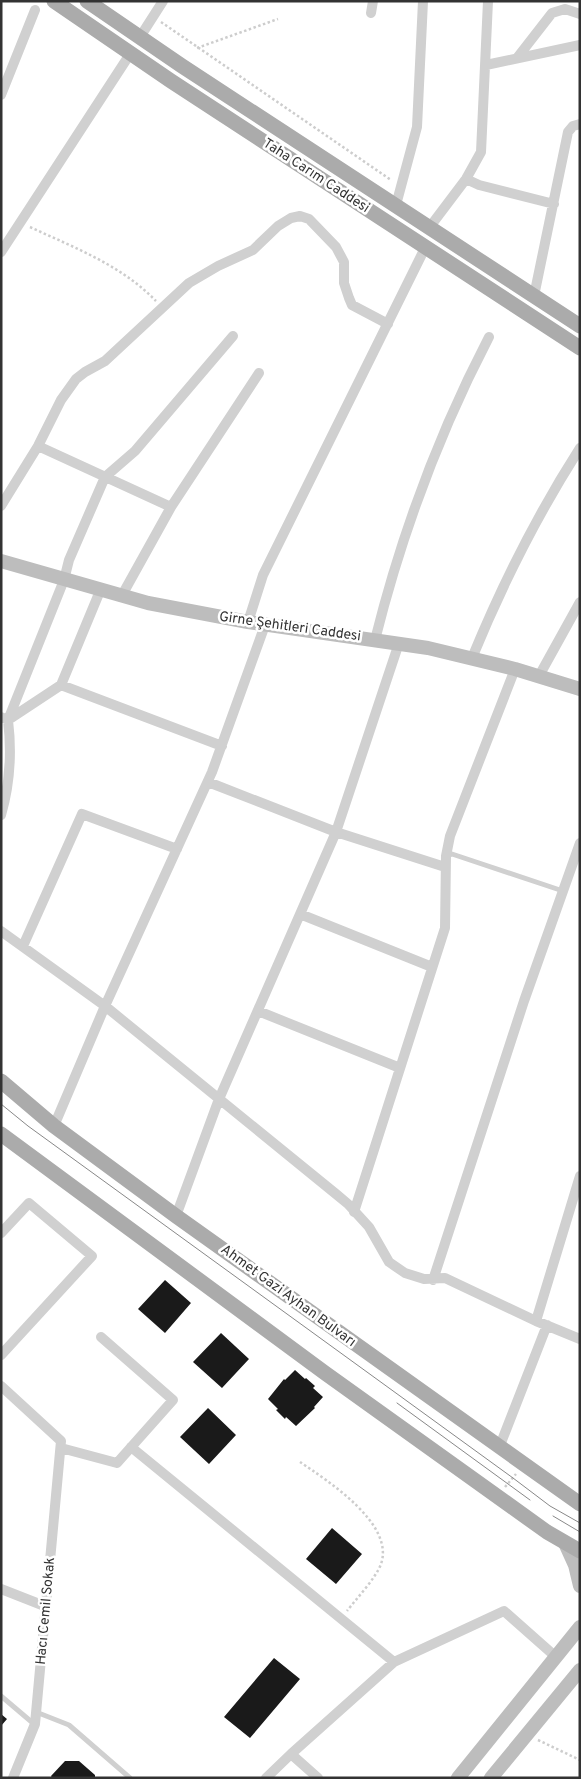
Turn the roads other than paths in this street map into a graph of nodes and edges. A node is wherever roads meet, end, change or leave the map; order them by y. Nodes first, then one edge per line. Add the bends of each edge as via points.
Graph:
1 (54, 1) edge
2 (87, 1) edge
3 (164, 1) edge
4 (374, 1) edge
5 (423, 1) edge
6 (488, 1) edge
7 (557, 6) edge
8 (35, 10) dead end
9 (371, 13) dead end
10 (580, 14) edge
11 (140, 37) junction
12 (580, 45) edge
13 (130, 54) junction
14 (517, 58) junction
15 (486, 65) junction
16 (1, 95) edge
17 (580, 124) edge
18 (466, 179) junction
19 (554, 204) junction
20 (396, 205) junction
21 (429, 228) junction
22 (425, 248) junction
23 (1, 252) edge
24 (534, 296) junction
25 (388, 324) junction
26 (580, 326) edge
27 (233, 336) dead end
28 (489, 336) dead end
29 (580, 348) edge
30 (259, 373) dead end
31 (38, 446) junction
32 (580, 448) edge
33 (105, 477) junction
34 (1, 506) edge
35 (171, 507) junction
36 (1, 561) edge
37 (64, 580) junction
38 (100, 591) junction
39 (121, 597) junction
40 (580, 602) edge
41 (248, 622) junction
42 (264, 625) junction
43 (375, 640) junction
44 (399, 643) junction
45 (472, 658) junction
46 (515, 669) junction
47 (539, 676) junction
48 (61, 685) junction
49 (580, 689) edge
50 (5, 718) edge
51 (222, 746) junction
52 (208, 782) junction
53 (1, 816) edge
54 (336, 832) junction
55 (580, 843) edge
56 (177, 850) junction
57 (445, 862) junction
58 (563, 891) junction
59 (300, 914) junction
60 (1, 931) edge
61 (22, 946) junction
62 (432, 966) junction
63 (105, 1006) junction
64 (258, 1011) junction
65 (400, 1068) junction
66 (1, 1081) edge
67 (219, 1099) junction
68 (54, 1126) junction
69 (1, 1134) edge
70 (580, 1176) edge
71 (575, 1205) edge
72 (354, 1212) junction
73 (176, 1216) junction
74 (1, 1233) edge
75 (433, 1280) junction
76 (536, 1321) junction
77 (547, 1325) junction
78 (101, 1337) dead end
79 (580, 1339) edge
80 (1, 1355) edge
81 (1, 1386) edge
82 (61, 1445) junction
83 (132, 1447) junction
84 (499, 1448) junction
85 (580, 1504) edge
86 (565, 1543) junction
87 (580, 1551) edge
88 (580, 1586) edge
89 (1, 1589) edge
90 (46, 1607) junction
91 (580, 1613) edge
92 (578, 1630) edge
93 (556, 1657) junction
94 (394, 1662) junction
95 (580, 1670) edge
96 (1, 1696) edge
97 (36, 1712) junction
98 (35, 1724) junction
99 (291, 1754) junction
100 (13, 1778) edge
101 (130, 1778) edge
102 (266, 1778) edge
103 (318, 1778) edge
104 (458, 1778) edge
105 (491, 1778) edge

1 - 13 main road, Taha Carım Caddesi
2 - 11 main road, Taha Carım Caddesi
3 - 11 street
4 - 9 street
5 - 20 street via 417,126
6 - 15 street
7 - 10 street
7 - 14 street
8 - 16 street
11 - 20 main road, Taha Carım Caddesi
12 - 14 street
13 - 22 main road, Taha Carım Caddesi
13 - 23 street
14 - 15 street
15 - 18 street via 481,152
17 - 19 street via 568,132
18 - 19 street
18 - 21 street
19 - 24 street
20 - 21 main road, Taha Carım Caddesi
21 - 24 main road, Taha Carım Caddesi
22 - 25 street
22 - 29 main road, Taha Carım Caddesi
24 - 26 main road, Taha Carım Caddesi
25 - 31 street via 352,305 346,291 340,251 313,222 300,216 291,218 253,250 189,283 105,361 76,379 61,400
25 - 41 street via 263,575
27 - 33 street via 135,451
28 - 43 street via 450,414 416,500
30 - 35 street
31 - 33 street
31 - 34 street
32 - 45 street via 530,533
33 - 35 street
33 - 37 street via 69,560
35 - 39 street
36 - 37 street, Girne Şehitleri Caddesi
37 - 38 street, Girne Şehitleri Caddesi
37 - 50 street
38 - 39 street, Girne Şehitleri Caddesi
38 - 48 street
39 - 41 street, Girne Şehitleri Caddesi
40 - 47 street
41 - 42 street, Girne Şehitleri Caddesi
42 - 43 street, Girne Şehitleri Caddesi
42 - 51 street
43 - 44 street, Girne Şehitleri Caddesi
44 - 45 street, Girne Şehitleri Caddesi
44 - 54 street
45 - 46 street, Girne Şehitleri Caddesi
46 - 47 street, Girne Şehitleri Caddesi
46 - 57 street via 450,836
47 - 49 street, Girne Şehitleri Caddesi
48 - 50 street
48 - 51 street
50 - 53 street via 10,738 10,772
51 - 52 street
52 - 54 street
52 - 56 street
54 - 57 street
54 - 59 street
55 - 58 street
56 - 61 street via 82,814
56 - 63 street
57 - 58 lane via 452,854
57 - 62 street via 445,928
58 - 75 street
59 - 62 street
59 - 64 street
60 - 61 street
61 - 63 street
62 - 65 street
63 - 67 street
63 - 68 street
64 - 65 street
64 - 67 street
65 - 72 street
66 - 68 main road, Ahmet Gazi Ayhan Bulvarı
67 - 72 street
67 - 73 street
68 - 73 main road, Ahmet Gazi Ayhan Bulvarı
69 - 86 main road via 325,1373
70 - 71 street
71 - 76 street
72 - 75 street via 376,1238 389,1262 405,1274
73 - 84 main road, Ahmet Gazi Ayhan Bulvarı
74 - 80 street via 29,1203 92,1256
75 - 76 street via 445,1278
76 - 77 street
77 - 79 street
77 - 84 street
78 - 83 street via 173,1400
81 - 82 street
82 - 83 street via 117,1463
82 - 90 street, Hacı Cemil Sokak
83 - 94 street
84 - 85 main road, Ahmet Gazi Ayhan Bulvarı
86 - 87 main road
86 - 88 street
89 - 90 street
90 - 97 street, Hacı Cemil Sokak
91 - 92 street
92 - 93 street
93 - 94 street via 504,1611
93 - 104 street
94 - 99 street
95 - 105 street
96 - 98 lane
97 - 98 street, Hacı Cemil Sokak
97 - 101 lane via 69,1725
98 - 100 street, Hacı Cemil Sokak
99 - 102 street
99 - 103 street

